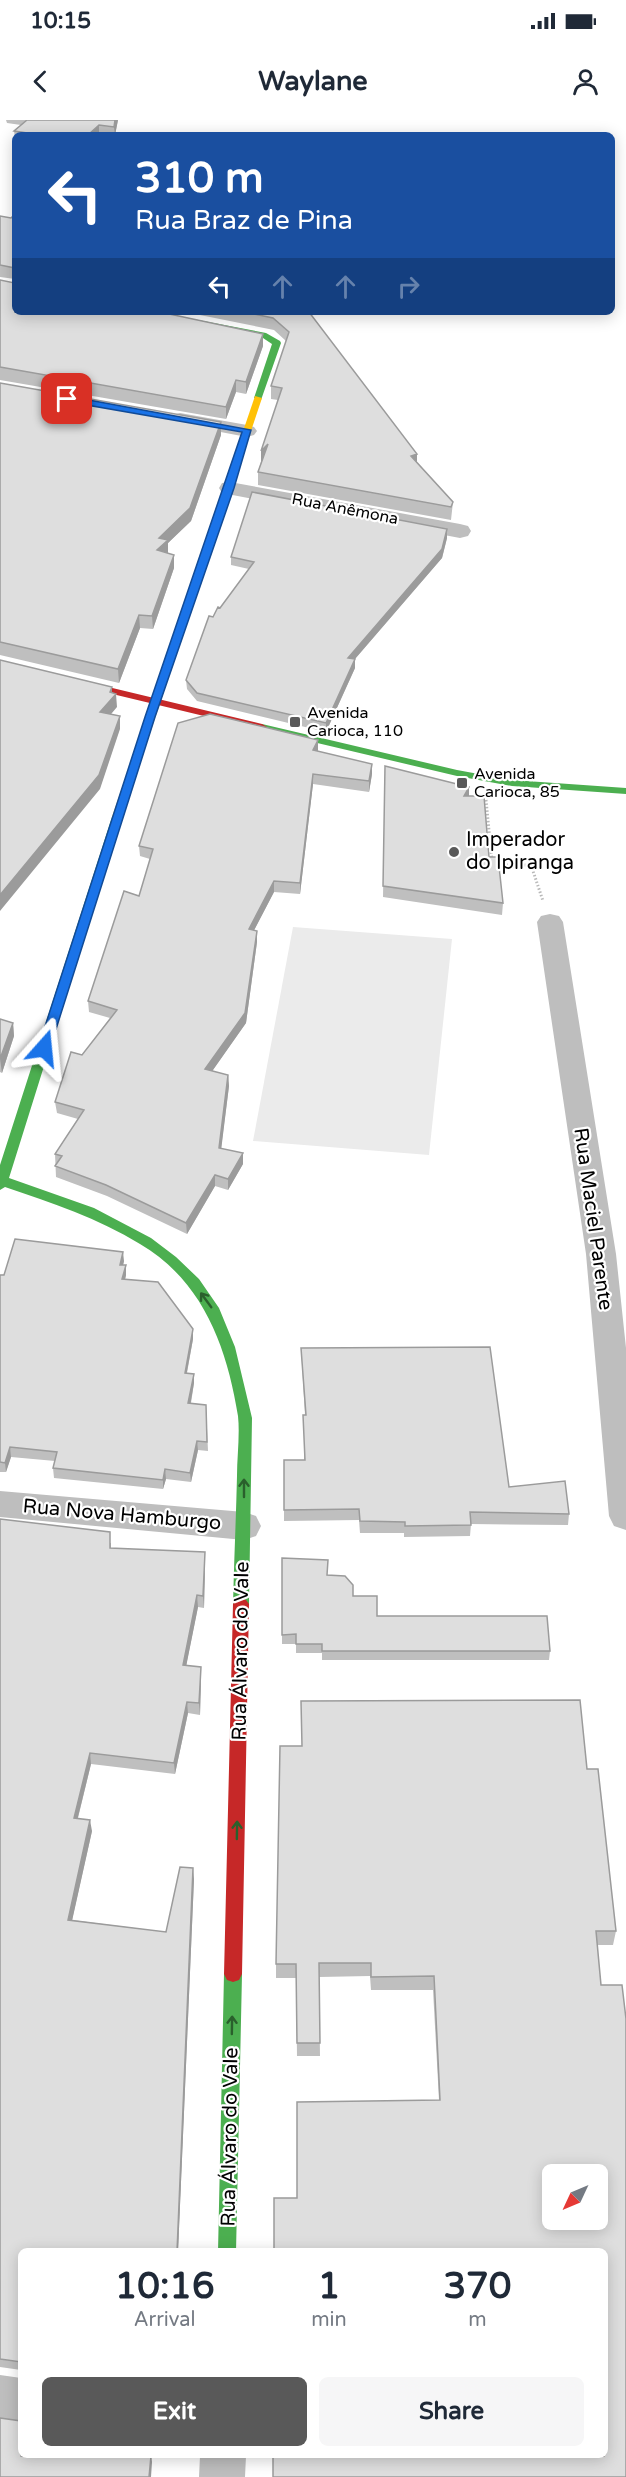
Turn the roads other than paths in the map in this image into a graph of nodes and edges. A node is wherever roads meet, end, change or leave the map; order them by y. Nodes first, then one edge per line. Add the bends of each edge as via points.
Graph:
1 (158, 315) edge
2 (164, 416) edge
3 (247, 430) junction
4 (230, 488) junction
5 (460, 531) dead end
6 (0, 664) edge
7 (155, 700) junction
8 (626, 790) edge
9 (550, 922) road end
10 (1, 1182) edge
11 (613, 1256) edge
12 (0, 1504) edge
13 (626, 1516) edge
14 (244, 1526) junction
15 (227, 2248) edge
16 (0, 2398) edge
17 (18, 2401) edge
18 (223, 2458) edge
19 (222, 2477) edge

1 - 3 street via 266,336 277,344
2 - 3 street
3 - 4 street
4 - 5 street, Rua Anêmona
4 - 7 street
6 - 7 street
7 - 8 street via 484,778
7 - 10 street
9 - 11 street, Rua Maciel Parente
14 -> 10 street, Rua Álvaro do Vale via 244,1418 226,1341 212,1308 190,1278 139,1238 62,1199
11 - 13 street, Rua Maciel Parente
12 - 14 street, Rua Nova Hamburgo
15 -> 14 street, Rua Álvaro do Vale
16 - 17 street
18 - 19 street

